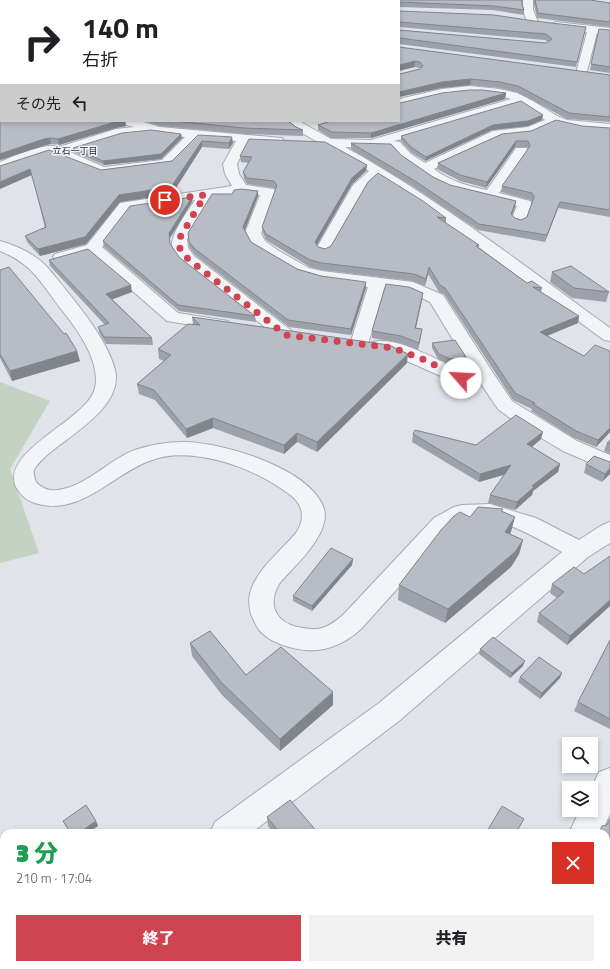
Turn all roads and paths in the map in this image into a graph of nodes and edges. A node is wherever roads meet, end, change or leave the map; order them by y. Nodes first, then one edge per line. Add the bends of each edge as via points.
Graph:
1 (528, 0) edge
2 (522, 20) edge
3 (540, 23) junction
4 (593, 29) junction
5 (610, 32) edge
6 (596, 75) edge
7 (521, 100) junction
8 (400, 103) edge
9 (554, 120) junction
10 (130, 122) edge
11 (210, 123) edge
12 (610, 128) edge
13 (303, 129) edge
14 (159, 131) junction
15 (180, 133) junction
16 (195, 134) junction
17 (244, 139) junction
18 (288, 142) edge
19 (325, 143) junction
20 (373, 143) junction
21 (521, 151) dead end
22 (58, 152) junction
23 (0, 167) edge
24 (424, 168) junction
25 (378, 172) junction
26 (241, 190) junction
27 (205, 195) junction
28 (490, 196) junction
29 (520, 220) edge
30 (0, 246) edge
31 (93, 248) junction
32 (324, 249) edge
33 (35, 264) junction
34 (378, 282) junction
35 (610, 336) edge
36 (484, 374) junction
37 (610, 464) edge
38 (610, 531) edge
39 (580, 551) junction
40 (610, 782) edge
41 (231, 829) edge
42 (587, 829) edge

1 - 3 street via 528,10
2 - 3 street
3 - 4 street
4 - 5 street
4 - 6 street via 579,73
7 - 8 street via 494,91 457,89
7 - 9 street
7 - 20 street
9 - 12 street
9 - 24 street via 530,132 498,134
10 - 14 street
11 - 15 street via 188,128
13 - 19 street
14 - 15 street
14 - 22 street via 121,132
15 - 16 street
16 - 17 street
16 - 22 street via 167,163 163,164 102,171
17 - 18 street
17 - 26 street via 230,161 229,169
19 - 20 street
19 - 25 street
20 - 24 street via 395,145 406,157
21 - 28 street
22 - 23 street via 51,149
24 - 28 street via 438,179 455,187
25 - 32 street via 360,185
25 - 35 street via 428,203
26 - 27 street
26 - 34 street via 269,192 253,233 258,244 303,271 321,276
27 - 31 street via 125,206
27 - 31 street via 179,239 180,249 188,259 294,336 173,318
28 - 29 street via 525,204
30 - 33 street via 14,250
31 - 33 street
33 - 39 street via 88,332 106,371 107,379 104,393 92,410 29,461 22,479 26,487 46,498 59,499 72,495 136,458 151,452 182,449 229,456 262,468 290,483 310,501 314,514 312,526 306,537 266,584 262,594 260,608 268,623 282,634 319,640 338,633 352,622 442,524 462,513 490,512 528,524
34 - 36 street via 413,287 437,299
34 - 36 street via 352,343 393,348 461,378
36 - 37 street via 506,404 525,419 570,446
38 - 39 street
39 - 41 street via 389,712
40 - 42 street

